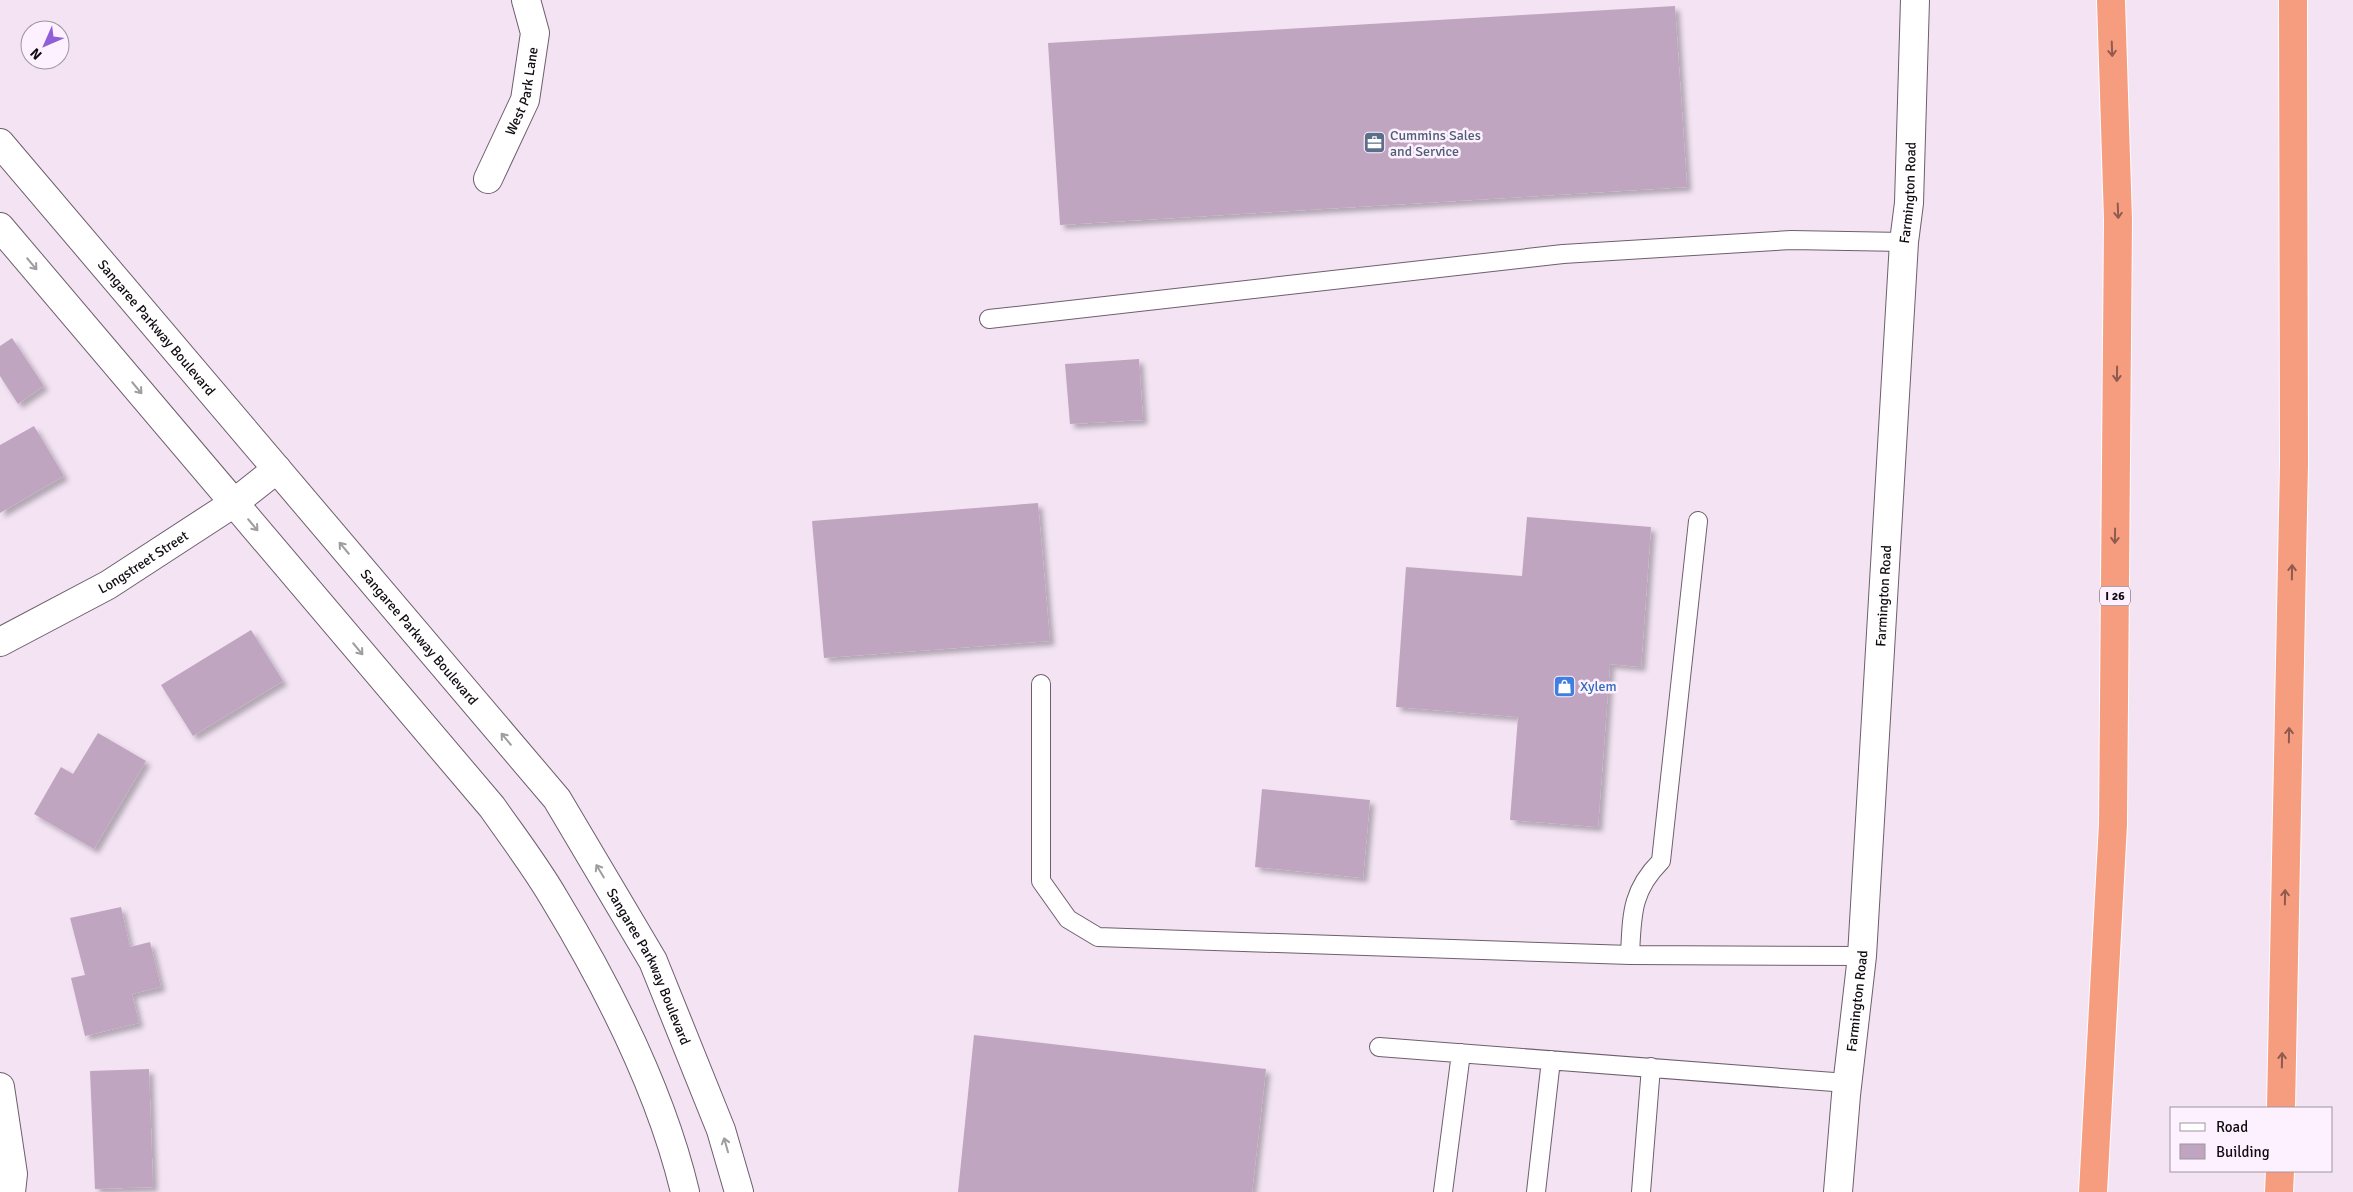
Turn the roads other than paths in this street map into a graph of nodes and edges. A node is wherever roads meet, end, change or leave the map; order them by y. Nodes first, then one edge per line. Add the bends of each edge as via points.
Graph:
1 (526, 0) edge
2 (1915, 0) edge
3 (2111, 0) edge
4 (2293, 0) edge
5 (0, 143) edge
6 (488, 179) dead end
7 (0, 227) edge
8 (1904, 242) junction
9 (988, 320) dead end
10 (277, 469) junction
11 (234, 503) junction
12 (1698, 520) dead end
13 (0, 642) edge
14 (1041, 684) dead end
15 (1630, 955) junction
16 (1862, 956) junction
17 (1380, 1047) dead end
18 (1461, 1053) junction
19 (1551, 1060) junction
20 (1651, 1067) junction
21 (1847, 1082) junction
22 (0, 1087) edge
23 (2281, 1107) edge
24 (2280, 1172) edge
25 (11, 1192) edge
26 (685, 1192) edge
27 (739, 1192) edge
28 (1444, 1192) edge
29 (1536, 1192) edge
30 (1641, 1192) edge
31 (1838, 1192) edge
32 (2093, 1192) edge
33 (2280, 1192) edge

1 - 6 main road, West Park Lane via 535,33 525,100
2 - 8 main road, Farmington Road via 1909,203
3 -> 32 highway, I 26 via 2118,220 2113,824
23 -> 4 highway via 2294,463
5 - 10 main road, Sangaree Parkway Boulevard
7 -> 11 main road
8 - 9 lane via 1791,240 1563,254
8 - 16 main road, Farmington Road
10 - 11 main road, Longstreet Street
27 -> 10 main road, Sangaree Parkway Boulevard via 721,1130 653,961 557,799
11 - 13 main road, Longstreet Street via 108,585
11 -> 26 main road via 492,807 554,897 609,998 655,1095
12 - 15 lane via 1661,861 1649,873 1633,906
14 - 15 lane via 1041,881 1068,919 1098,937
15 - 16 lane
16 - 21 main road, Farmington Road
17 - 18 lane
18 - 19 lane
18 - 28 lane
19 - 20 lane
19 - 29 lane
20 - 21 lane
20 - 30 lane
21 - 31 main road, Farmington Road
22 - 25 main road via 13,1174
24 - 33 highway

